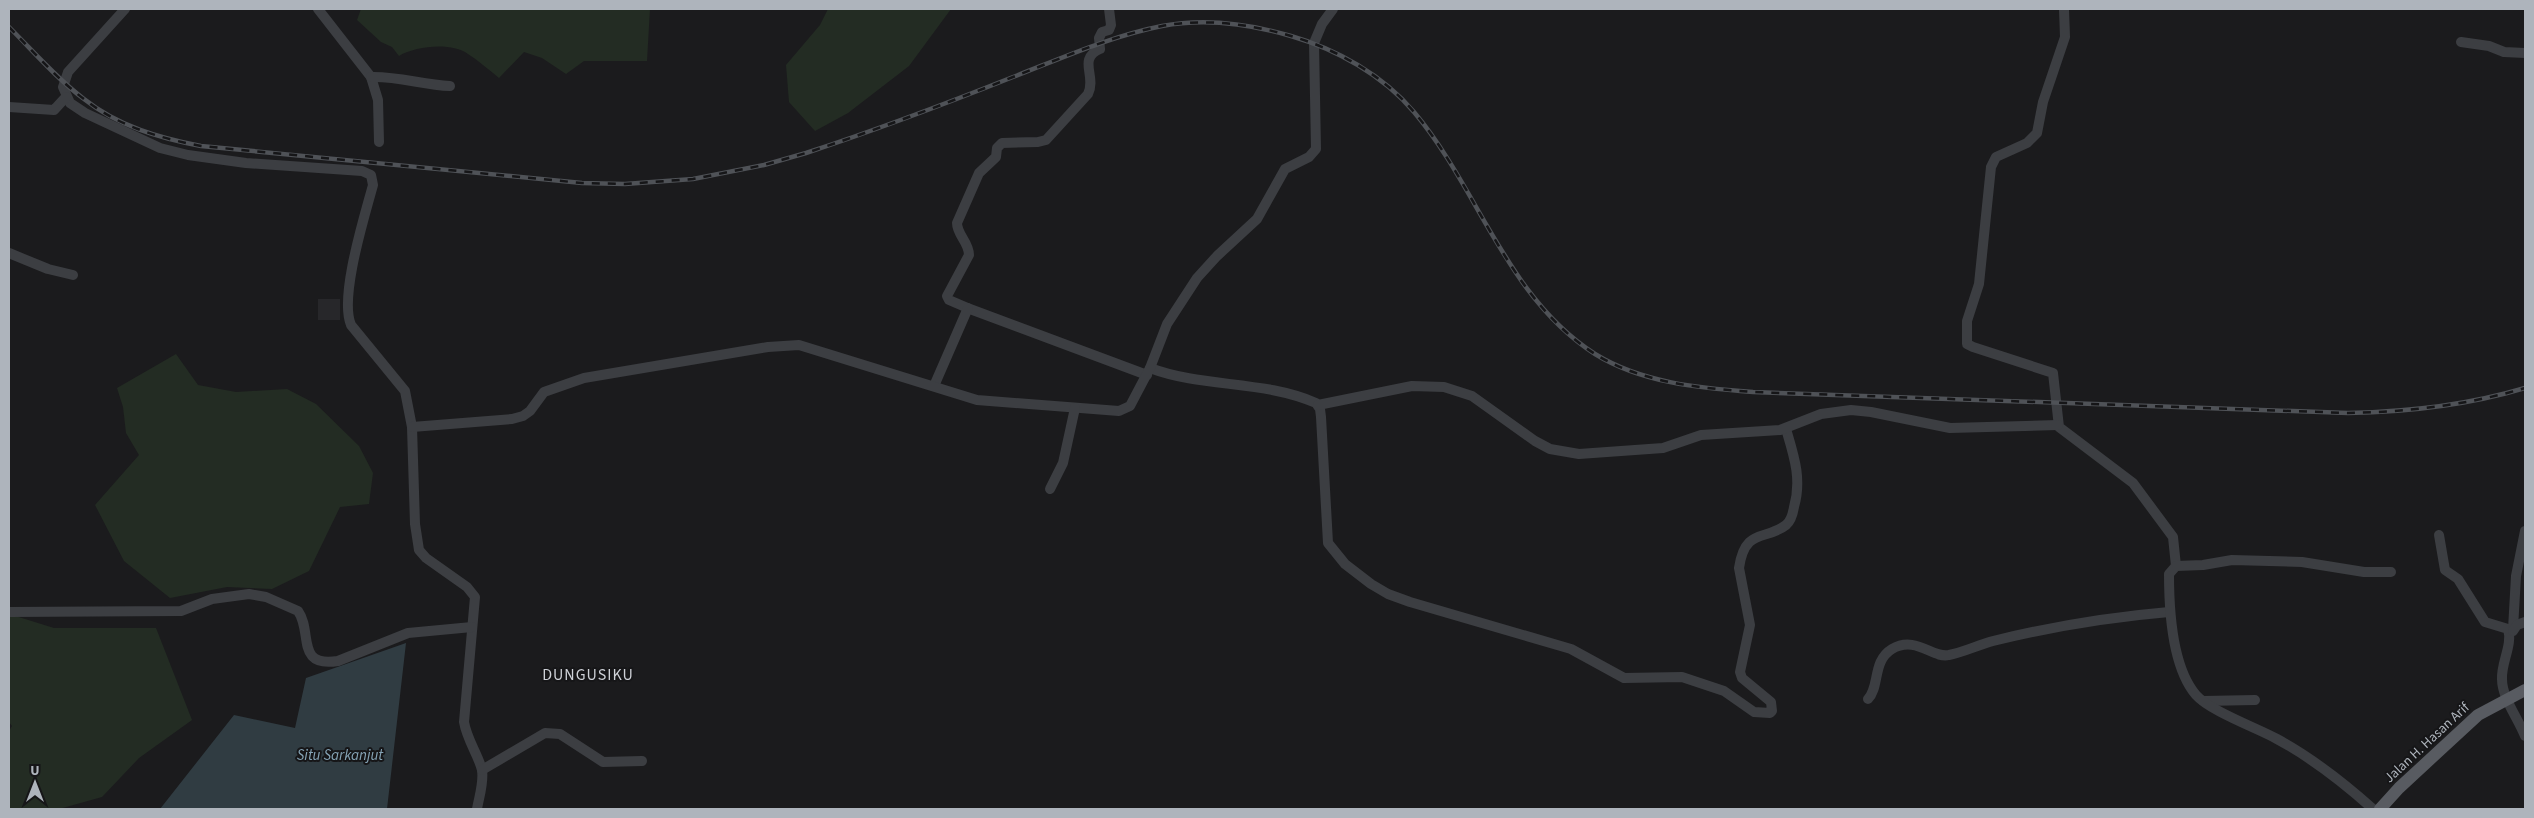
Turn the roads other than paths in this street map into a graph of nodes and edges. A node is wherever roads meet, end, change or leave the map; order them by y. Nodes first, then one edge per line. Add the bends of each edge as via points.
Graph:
1 (125, 9) edge
2 (318, 9) edge
3 (1109, 9) edge
4 (1333, 9) edge
5 (2064, 9) edge
6 (2461, 42) dead end
7 (2525, 54) edge
8 (371, 77) junction
9 (450, 86) dead end
10 (66, 97) junction
11 (9, 107) edge
12 (379, 142) dead end
13 (9, 253) edge
14 (72, 275) dead end
15 (968, 308) junction
16 (1148, 371) junction
17 (934, 386) junction
18 (1318, 406) junction
19 (1075, 408) junction
20 (2058, 425) junction
21 (412, 427) junction
22 (1786, 429) junction
23 (1050, 489) dead end
24 (2525, 531) edge
25 (2438, 536) dead end
26 (2176, 566) junction
27 (2391, 572) dead end
28 (9, 612) edge
29 (2169, 612) junction
30 (2525, 622) edge
31 (472, 627) junction
32 (2512, 633) junction
33 (2504, 690) junction
34 (2525, 690) edge
35 (1868, 699) dead end
36 (2255, 700) dead end
37 (2202, 701) junction
38 (2525, 736) edge
39 (642, 761) dead end
40 (482, 770) junction
41 (2371, 806) edge
42 (477, 809) edge

1 - 10 street via 68,72 63,87
2 - 8 street
3 - 15 street via 1110,30 1102,32 1100,49 1089,57 1088,94 1046,140 999,145 996,157 982,169 972,188 956,226 968,244 969,255 947,294 949,300
4 - 16 street via 1314,43 1316,149 1309,157 1286,168 1257,219 1197,278 1167,324
5 - 20 street via 2064,37 2043,102 2037,133 2027,144 1996,157 1991,167 1979,284 1967,321 1966,340 1974,348 2053,373
6 - 7 street
8 - 9 street via 397,77
8 - 12 street via 378,100
10 - 11 street via 54,110
10 - 21 street via 70,104 85,113 160,148 246,164 362,171 371,176 373,185 351,278 348,316 351,325 402,385
13 - 14 street
15 - 16 street
15 - 17 street
16 - 18 street via 1273,391 1309,400
16 - 19 street via 1130,406 1119,412
17 - 19 street via 977,400
17 - 21 street via 812,347 783,345 561,384 544,392 523,416 512,419
18 - 22 street via 1412,386 1444,386 1472,396 1550,449 1579,454 1663,448 1701,435
18 - 22 street via 1328,542 1345,564 1366,580 1388,594 1410,602 1571,649 1624,678 1682,676 1724,691 1760,714 1770,714 1771,702 1742,678 1740,672 1750,625 1739,568 1750,541 1787,525 1792,517 1799,478
19 - 23 street via 1063,463
20 - 22 street via 1950,428 1851,410 1812,417
20 - 26 street via 2132,482 2173,537
21 - 31 street via 415,524 419,550 471,591 475,603
24 - 32 street via 2516,576
25 - 32 street via 2444,570 2458,580 2485,622 2505,627
26 - 27 street via 2232,560 2302,562 2364,572
26 - 29 street via 2169,574
28 - 31 street via 181,611 212,600 257,595 298,611 310,653 314,658 329,662 408,632
29 - 35 street via 2119,617 2001,639 1947,656 1917,646 1902,645 1890,650 1882,661
29 - 37 street via 2186,679
30 - 32 street via 2517,625
31 - 40 street via 464,722
32 - 33 street via 2502,668
33 - 34 main road, Jalan H. Hasan Arif
33 - 38 street
33 - 41 main road, Jalan H. Hasan Arif via 2399,788
36 - 37 street
37 - 41 street via 2279,740
39 - 40 street via 603,762 560,734 545,733
40 - 42 street

